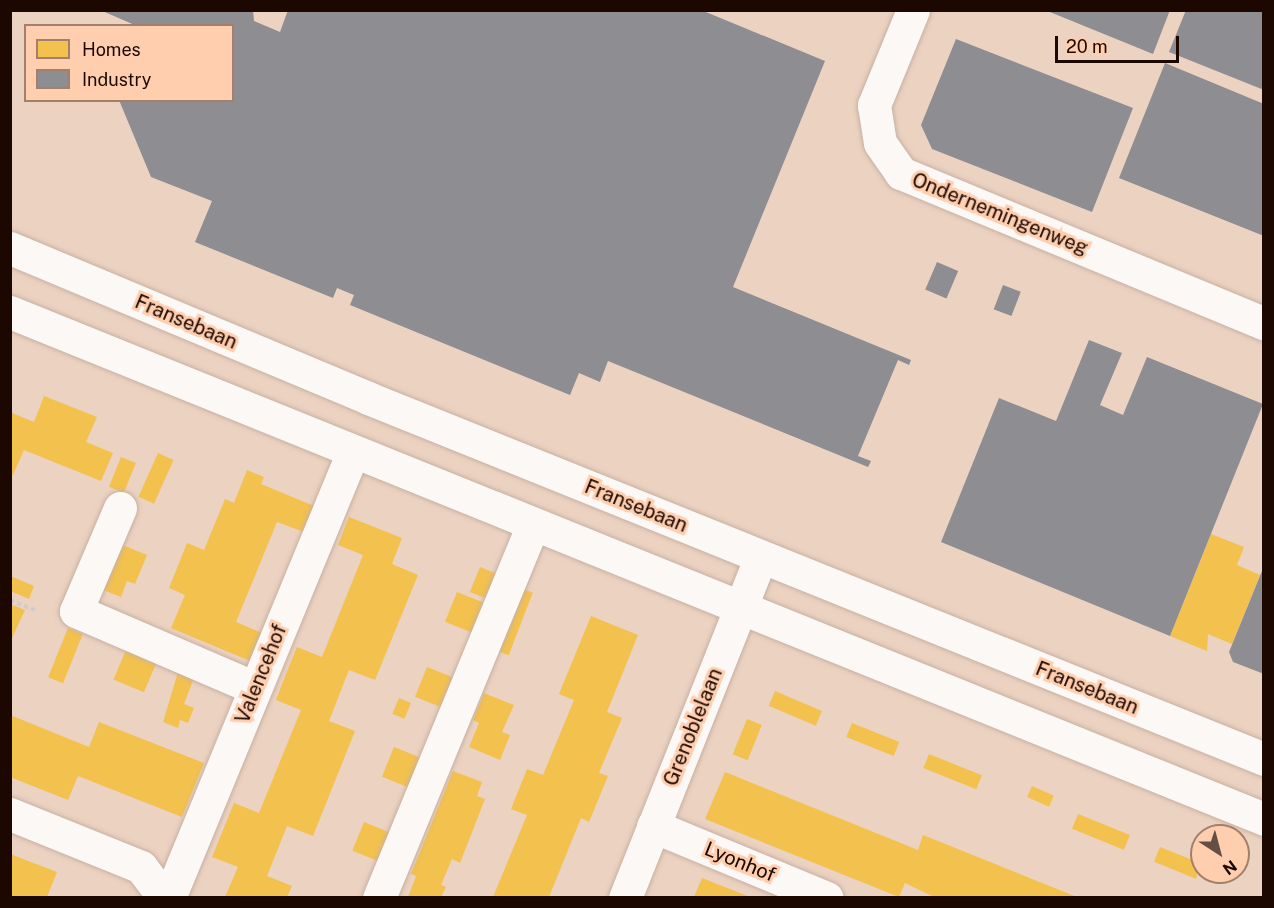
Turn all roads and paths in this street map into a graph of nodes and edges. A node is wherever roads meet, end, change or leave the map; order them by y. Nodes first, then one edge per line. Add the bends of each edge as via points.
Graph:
1 (912, 10) edge
2 (10, 248) edge
3 (10, 312) edge
4 (1263, 323) edge
5 (353, 451) junction
6 (120, 508) dead end
7 (533, 524) junction
8 (761, 557) junction
9 (740, 608) junction
10 (255, 687) junction
11 (1263, 759) edge
12 (10, 814) edge
13 (1263, 819) edge
14 (653, 826) junction
15 (164, 897) edge
16 (169, 897) edge
17 (379, 897) edge
18 (625, 897) edge
19 (826, 897) edge

1 - 4 street, Ondernemingenweg via 874,105 880,143 902,173
2 - 8 street, Fransebaan
3 - 5 street
5 - 7 street
5 - 10 street, Valencehof
6 - 10 street via 76,611
7 - 9 street
7 - 17 street
8 - 9 street, Grenoblelaan
8 - 11 street, Fransebaan
9 - 13 street
9 - 14 street, Grenoblelaan
10 - 16 street, Valencehof
12 - 15 street via 141,867
14 - 18 street, Grenoblelaan
14 - 19 street, Lyonhof

